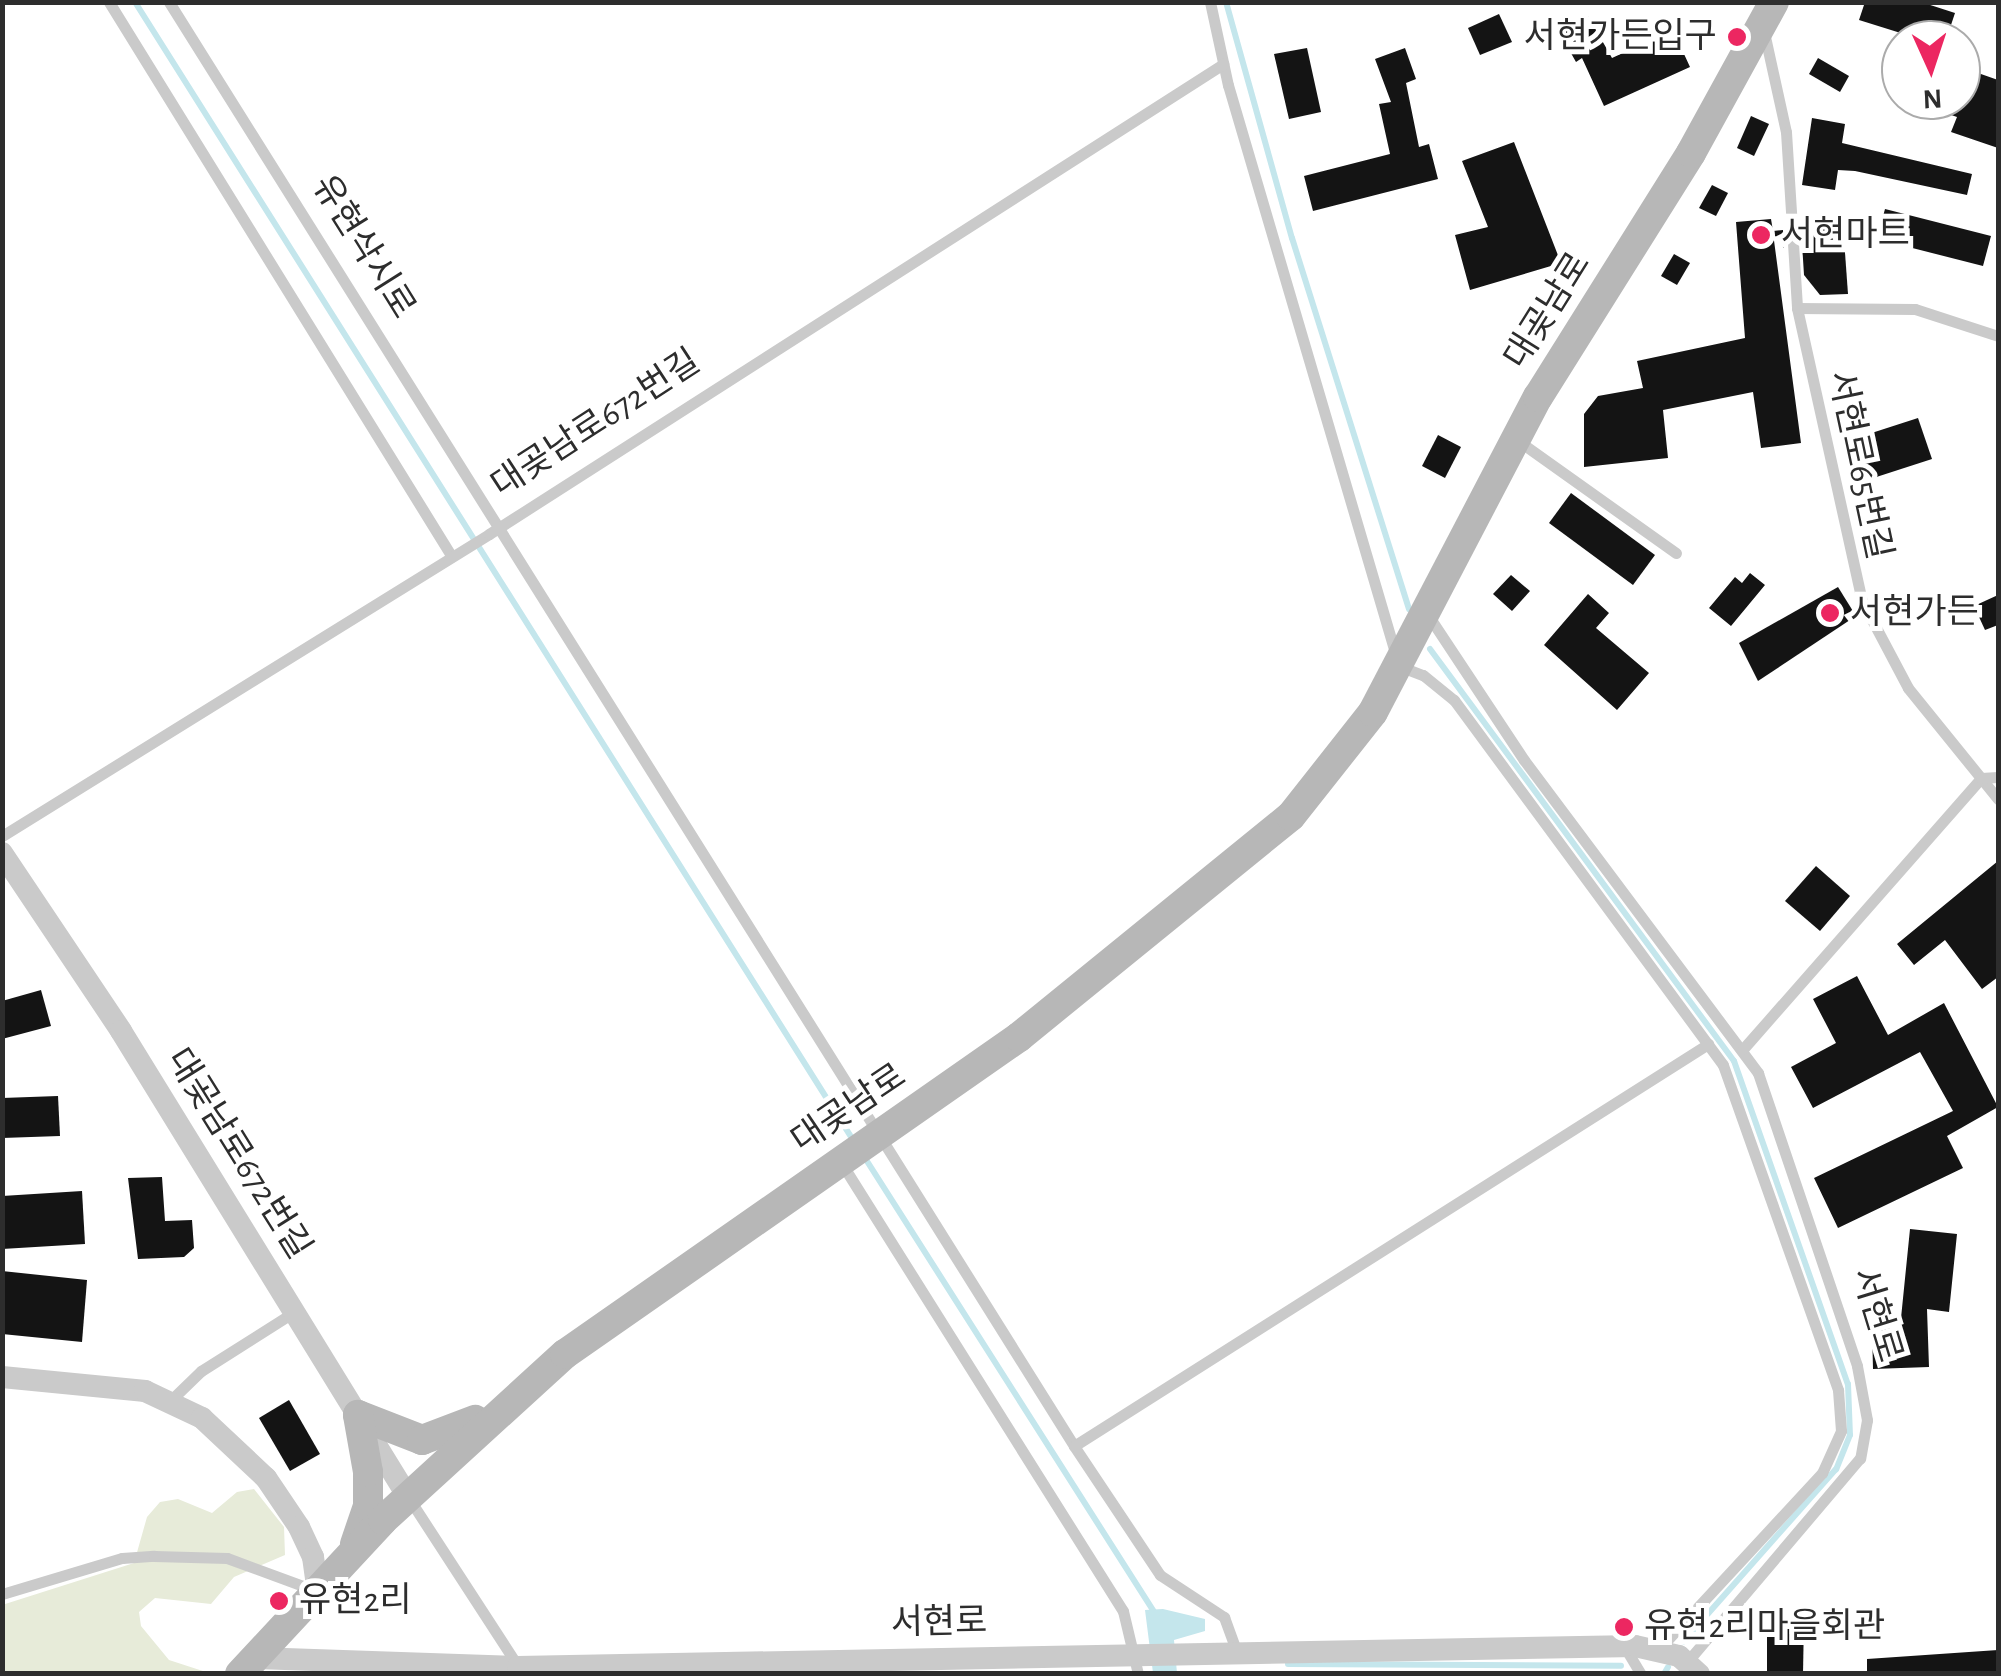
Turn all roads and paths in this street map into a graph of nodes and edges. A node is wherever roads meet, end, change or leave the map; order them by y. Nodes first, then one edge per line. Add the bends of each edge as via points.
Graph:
1 (109, 2) edge
2 (169, 2) edge
3 (1210, 2) edge
4 (1768, 14) edge
5 (1223, 64) junction
6 (1798, 308) junction
7 (1998, 336) edge
8 (1518, 440) junction
9 (494, 531) junction
10 (1676, 553) dead end
11 (457, 554) junction
12 (1427, 614) junction
13 (1400, 666) junction
14 (1998, 777) edge
15 (1981, 778) junction
16 (1998, 799) edge
17 (2, 836) edge
18 (2, 853) edge
19 (1708, 1044) junction
20 (1743, 1049) junction
21 (875, 1138) junction
22 (842, 1159) junction
23 (294, 1312) junction
24 (2, 1377) edge
25 (172, 1400) junction
26 (504, 1406) junction
27 (358, 1415) junction
28 (1074, 1446) junction
29 (408, 1496) junction
30 (352, 1556) junction
31 (318, 1592) junction
32 (2, 1594) edge
33 (1624, 1646) junction
34 (1657, 1651) junction
35 (1237, 1653) junction
36 (1140, 1661) edge
37 (1193, 1664) edge
38 (248, 1666) edge
39 (518, 1667) junction
40 (1693, 1668) edge
41 (1642, 1674) edge

1 - 11 lane
2 - 9 lane, 유현삭시로
3 - 5 lane
4 - 6 lane, 서현로65번길 via 1786,132
4 - 8 street, 대곶남로
5 - 9 lane, 대곶남로672번길
5 - 13 lane
6 - 7 lane via 1915,308
6 - 15 lane, 서현로65번길 via 1862,601 1908,688
8 - 10 lane
8 - 12 street, 대곶남로
9 - 11 lane, 대곶남로672번길
9 - 21 lane, 유현삭시로
11 - 17 lane, 대곶남로672번길
12 - 13 street, 대곶남로
12 - 20 lane, 서현로 via 1524,760
13 - 19 lane via 1454,700
13 - 21 street, 대곶남로 via 1342,756 1291,816 1018,1037
14 - 15 lane
15 - 16 lane, 서현로65번길
15 - 20 lane
18 - 23 street, 대곶남로672번길
19 - 28 lane
19 - 34 lane via 1736,1089 1755,1140 1838,1390 1841,1431 1822,1473
20 - 40 lane, 서현로 via 1772,1102 1857,1366 1866,1438 1845,1480
21 - 22 street, 대곶남로
21 - 28 lane, 유현삭시로
22 - 26 street, 대곶남로 via 628,1305
22 - 36 lane via 1122,1611
23 - 25 lane via 201,1371
23 - 27 street, 대곶남로672번길
24 - 25 street via 122,1387
25 - 31 street via 234,1444 266,1478 313,1557
26 - 27 street via 422,1440
26 - 29 street, 대곶남로
27 - 29 street, 대곶남로672번길
27 - 30 street via 368,1506
28 - 35 lane, 유현삭시로 via 1160,1575 1224,1617
29 - 30 street, 대곶남로
29 - 39 lane
30 - 31 street, 대곶남로
31 - 32 lane via 227,1558 154,1556 122,1558
31 - 38 street, 대곶남로
33 - 34 street, 서현로
33 - 35 street, 서현로
33 - 41 lane
34 - 40 street, 서현로
35 - 37 street, 서현로
36 - 37 street, 서현로
36 - 39 street, 서현로
38 - 39 street, 서현로

